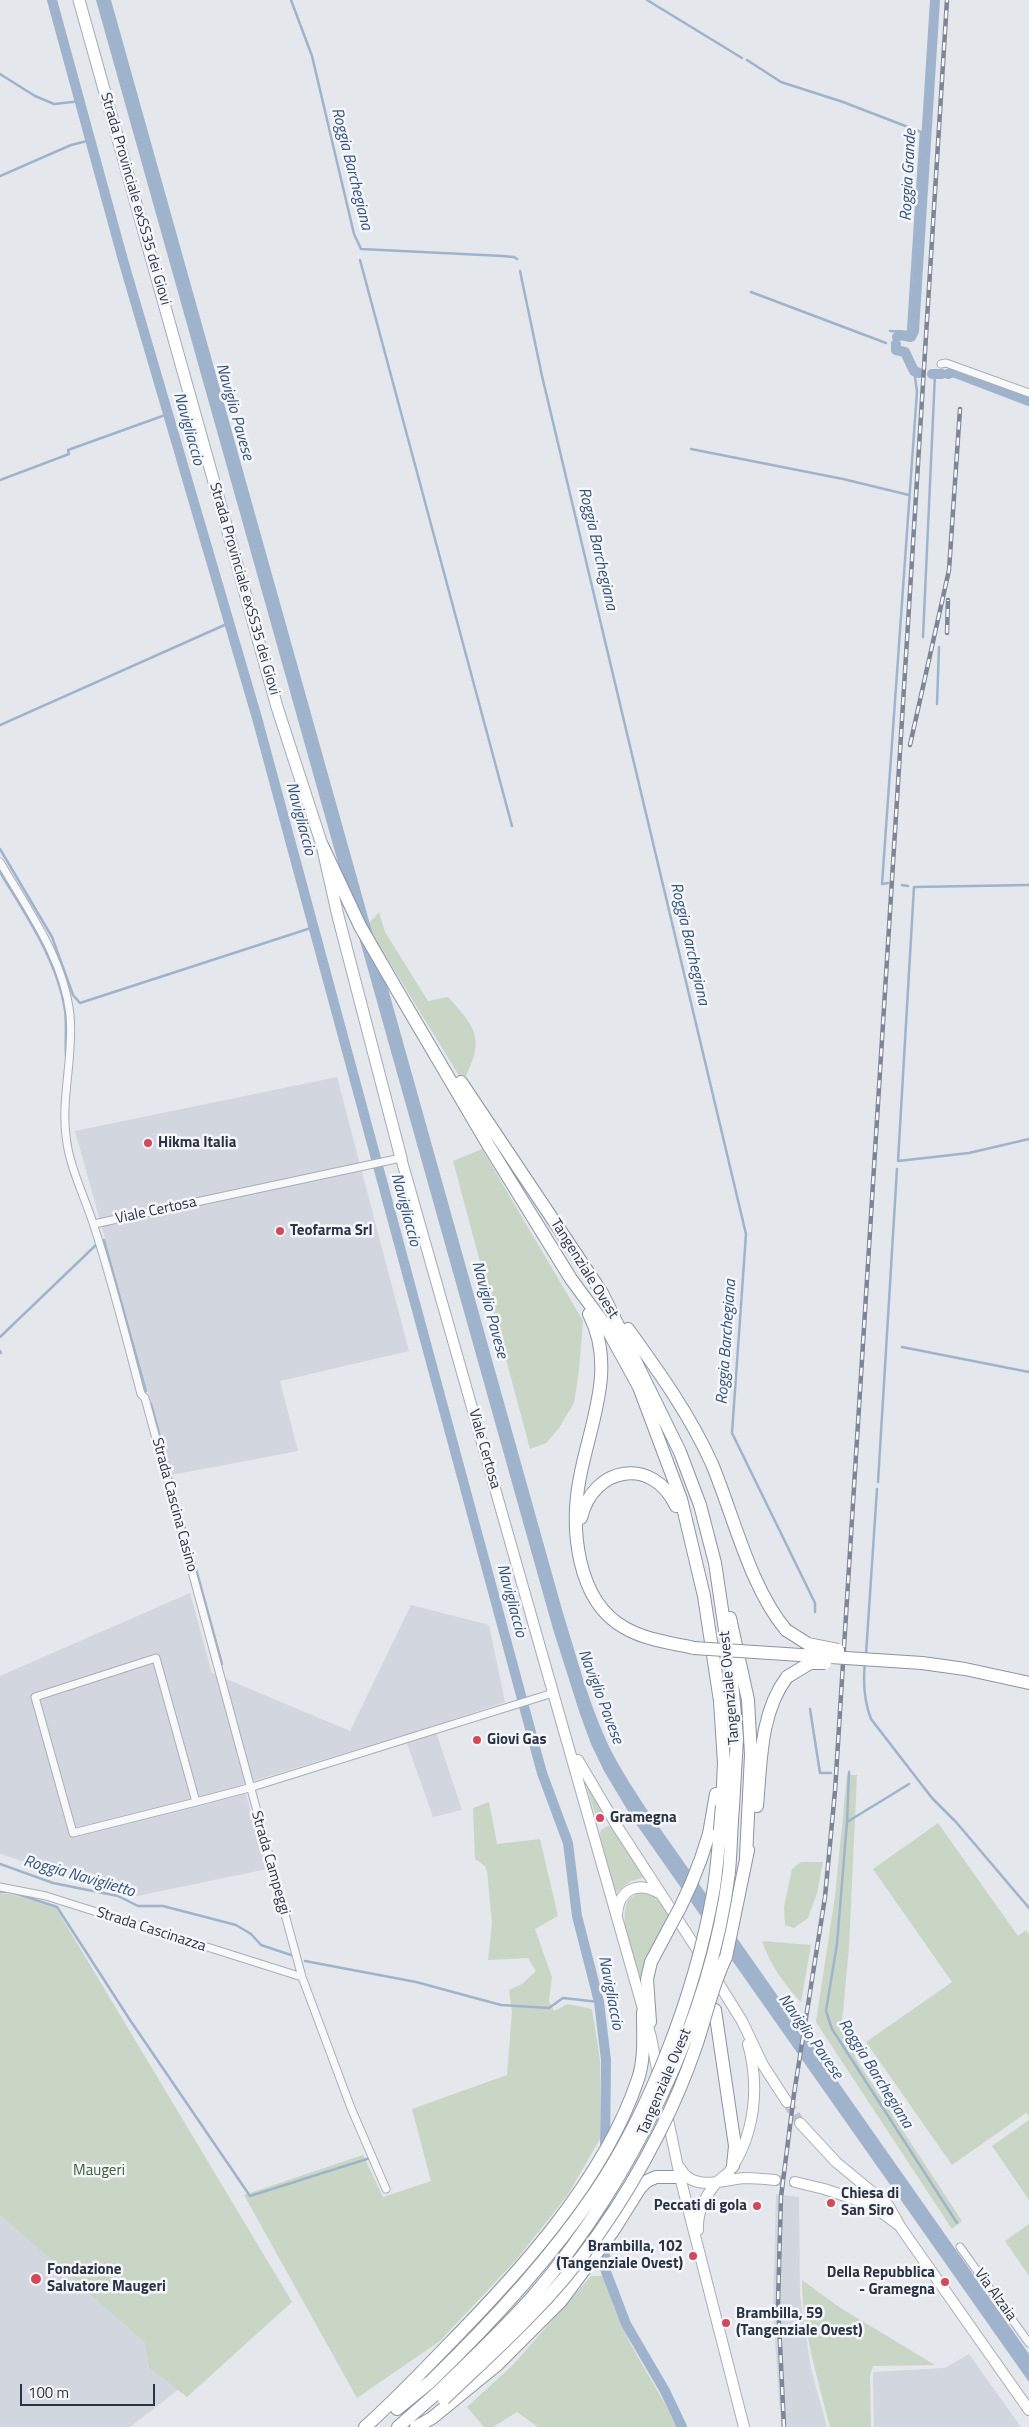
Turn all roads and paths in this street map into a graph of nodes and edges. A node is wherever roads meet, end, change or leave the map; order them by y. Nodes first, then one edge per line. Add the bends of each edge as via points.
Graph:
1 (79, 0) edge
2 (943, 363) dead end
3 (1029, 393) edge
4 (322, 845) junction
5 (0, 862) edge
6 (341, 885) joint
7 (397, 990) junction
8 (397, 1159) junction
9 (94, 1224) junction
10 (571, 1279) junction
11 (602, 1293) junction
12 (579, 1546) junction
13 (715, 1563) junction
14 (704, 1596) junction
15 (928, 1663) junction
16 (1029, 1683) edge
17 (553, 1693) junction
18 (721, 1734) junction
19 (568, 1739) junction
20 (249, 1788) junction
21 (196, 1802) junction
22 (727, 1807) junction
23 (746, 1857) junction
24 (0, 1887) edge
25 (660, 1893) junction
26 (616, 1917) junction
27 (726, 1957) junction
28 (302, 1977) junction
29 (643, 2012) junction
30 (742, 2022) junction
31 (650, 2037) junction
32 (787, 2102) tunnel mouth
33 (800, 2123) tunnel mouth
34 (732, 2166) junction
35 (685, 2178) junction
36 (719, 2180) junction
37 (775, 2180) tunnel mouth
38 (794, 2182) tunnel mouth
39 (386, 2189) dead end
40 (901, 2228) junction
41 (698, 2245) junction
42 (960, 2247) dead end
43 (1029, 2343) edge
44 (443, 2399) junction
45 (1029, 2410) edge
46 (412, 2422) edge
47 (365, 2427) edge
48 (374, 2427) edge
49 (398, 2427) edge
50 (744, 2427) edge

1 - 4 main road, Strada Provinciale exSS35 dei Giovi via 277,707
2 - 3 street
4 - 6 highway, Strada Provinciale exSS35 dei Giovi
4 - 8 main road
5 - 9 street, Strada Cascina Casino via 50,949 65,990 70,1016 66,1136
6 - 7 highway, Tangenziale Ovest via 360,926
7 - 10 highway, Tangenziale Ovest
7 - 11 highway, Tangenziale Ovest
8 - 9 street, Viale Certosa
8 - 17 main road, Viale Certosa
9 - 20 street, Strada Cascina Casino via 141,1394 145,1398
10 - 12 highway via 596,1327 602,1365 599,1396 577,1497
10 - 14 highway, Tangenziale Ovest via 605,1325 639,1387 681,1499
11 - 13 highway, Tangenziale Ovest via 680,1452 700,1505
11 - 15 highway, bridge via 662,1375 686,1416 711,1463 761,1590 773,1615 786,1630 808,1644
12 - 14 highway via 584,1507 598,1485 624,1474 646,1476 662,1485 675,1503
12 - 15 highway, bridge via 589,1588 609,1617 635,1634 694,1648
13 - 22 highway, Tangenziale Ovest via 732,1670 737,1738
13 - 23 highway via 737,1643 748,1700 751,1755
14 - 18 highway, Tangenziale Ovest via 720,1700
15 - 16 highway
15 - 23 highway, bridge via 810,1663 787,1677 776,1691 766,1726 756,1815
17 - 19 main road, Viale Certosa
17 - 20 street
18 - 22 highway, Tangenziale Ovest
18 - 31 highway, bridge via 709,1834 699,1869 652,1962 647,1979
19 - 25 main road via 593,1786
19 - 26 main road
20 - 21 street
20 - 28 street, Strada Campeggi
21 - 21 street via 156,1658 35,1697 73,1833
22 - 44 highway, Tangenziale Ovest, bridge via 729,1872 706,1980 670,2077 636,2149 571,2248
22 - 48 highway, Tangenziale Ovest, bridge via 713,1892 693,1977 663,2063 623,2146 564,2236 485,2328 430,2382
23 - 27 highway
24 - 28 street, Strada Cascinazza via 46,1896
25 - 26 main road via 643,1886 631,1888 620,1899
25 - 30 main road
26 - 29 main road
27 - 34 highway, bridge via 715,2010 735,2146
27 - 44 highway, bridge via 672,2104 620,2200 566,2274 529,2317
28 - 39 street, Strada Campeggi via 351,2108
29 - 31 main road
29 - 47 highway via 639,2078 624,2113 588,2178 530,2257 487,2306
30 - 32 main road via 762,2065
30 - 34 main road via 754,2079 753,2108 747,2142
31 - 35 main road via 677,2163
33 - 40 main road via 836,2162 888,2205
34 - 36 main road
35 - 36 main road via 709,2183
35 - 41 main road
35 - 44 highway via 656,2177 640,2188 614,2231 561,2301 498,2364
36 - 37 main road
36 - 41 main road via 699,2212
38 - 40 main road via 872,2205
40 - 45 main road
41 - 50 main road
42 - 43 street, Via Alzaia
44 - 46 highway, Tangenziale Ovest
46 - 49 highway, Tangenziale Ovest

